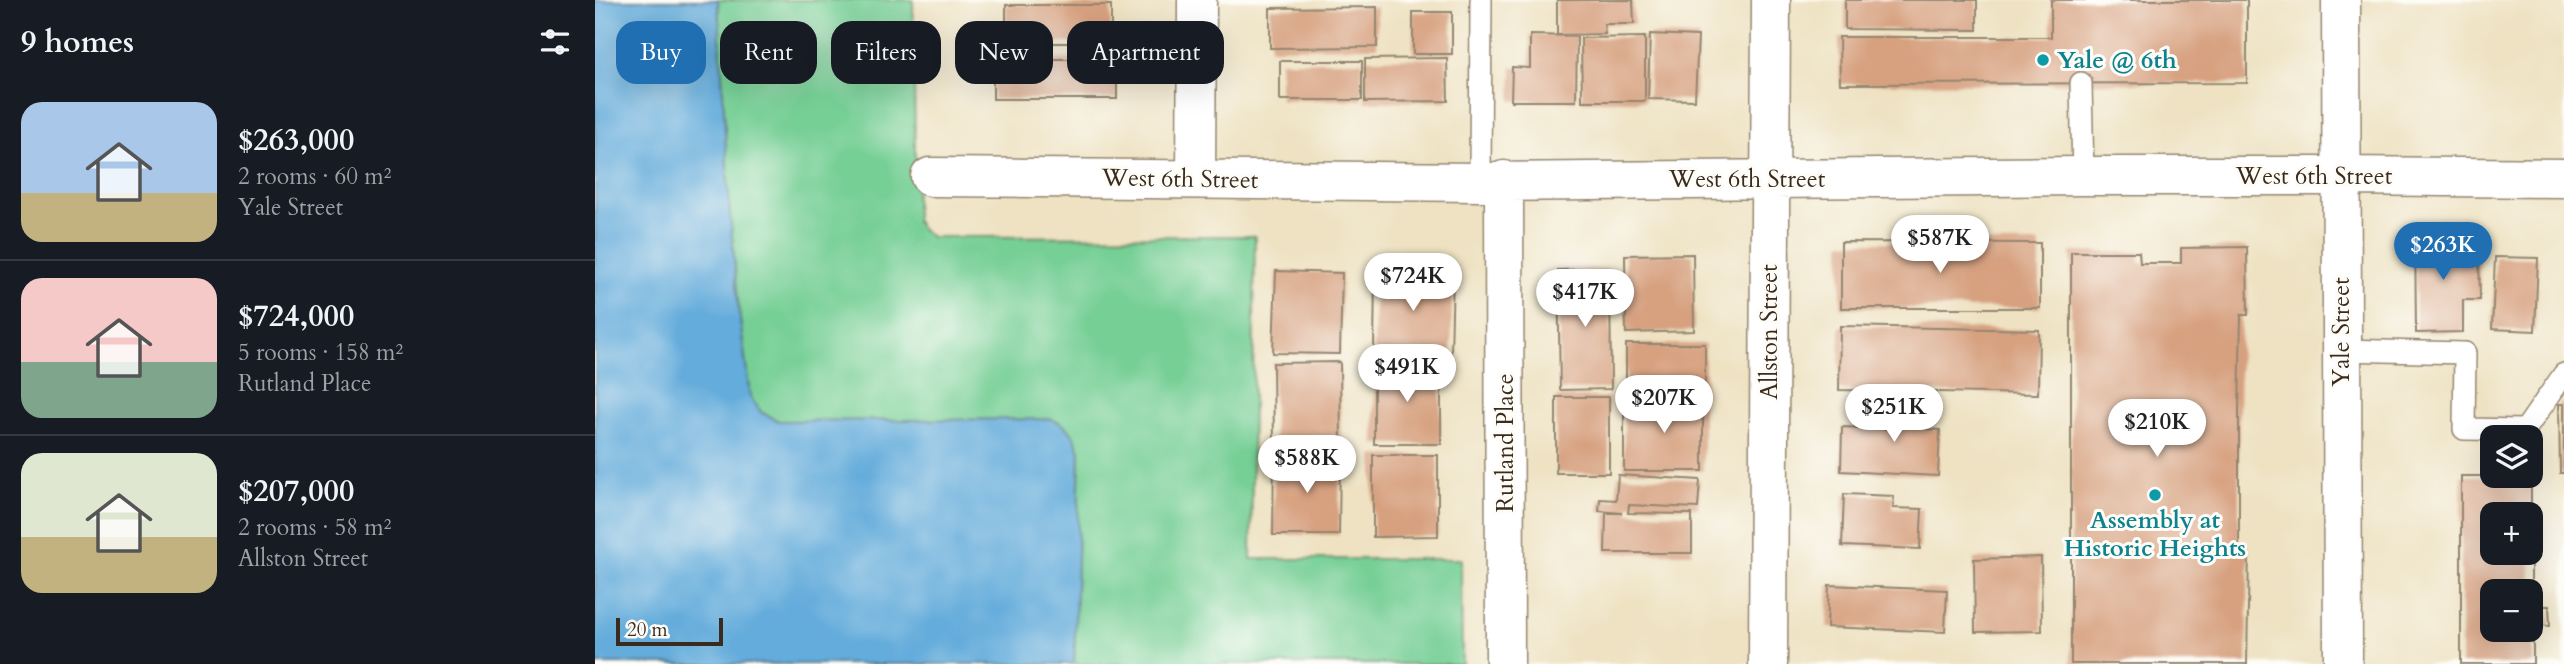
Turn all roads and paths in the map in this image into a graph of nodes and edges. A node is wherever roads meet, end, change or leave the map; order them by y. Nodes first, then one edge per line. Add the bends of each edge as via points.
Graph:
1 (1197, 0) edge
2 (1481, 0) edge
3 (1771, 0) edge
4 (2341, 0) edge
5 (2081, 83) dead end
6 (2083, 176) junction
7 (2341, 176) junction
8 (930, 177) dead end
9 (1196, 178) junction
10 (2564, 178) edge
11 (1771, 180) junction
12 (1492, 181) junction
13 (2341, 350) junction
14 (2564, 374) edge
15 (1505, 664) edge
16 (1768, 664) edge
17 (2343, 664) edge

1 - 9 street
2 - 12 lane
3 - 11 street, Allston Street
4 - 7 street, Yale Street
5 - 6 lane
6 - 7 street, West 6th Street
6 - 11 street, West 6th Street
7 - 10 street, West 6th Street
7 - 13 street, Yale Street
8 - 9 street, West 6th Street
9 - 12 street, West 6th Street
11 - 12 street, West 6th Street
11 - 16 street, Allston Street
12 - 15 street, Rutland Place
13 - 14 lane via 2466,352 2464,429 2525,430
13 - 17 street, Yale Street

